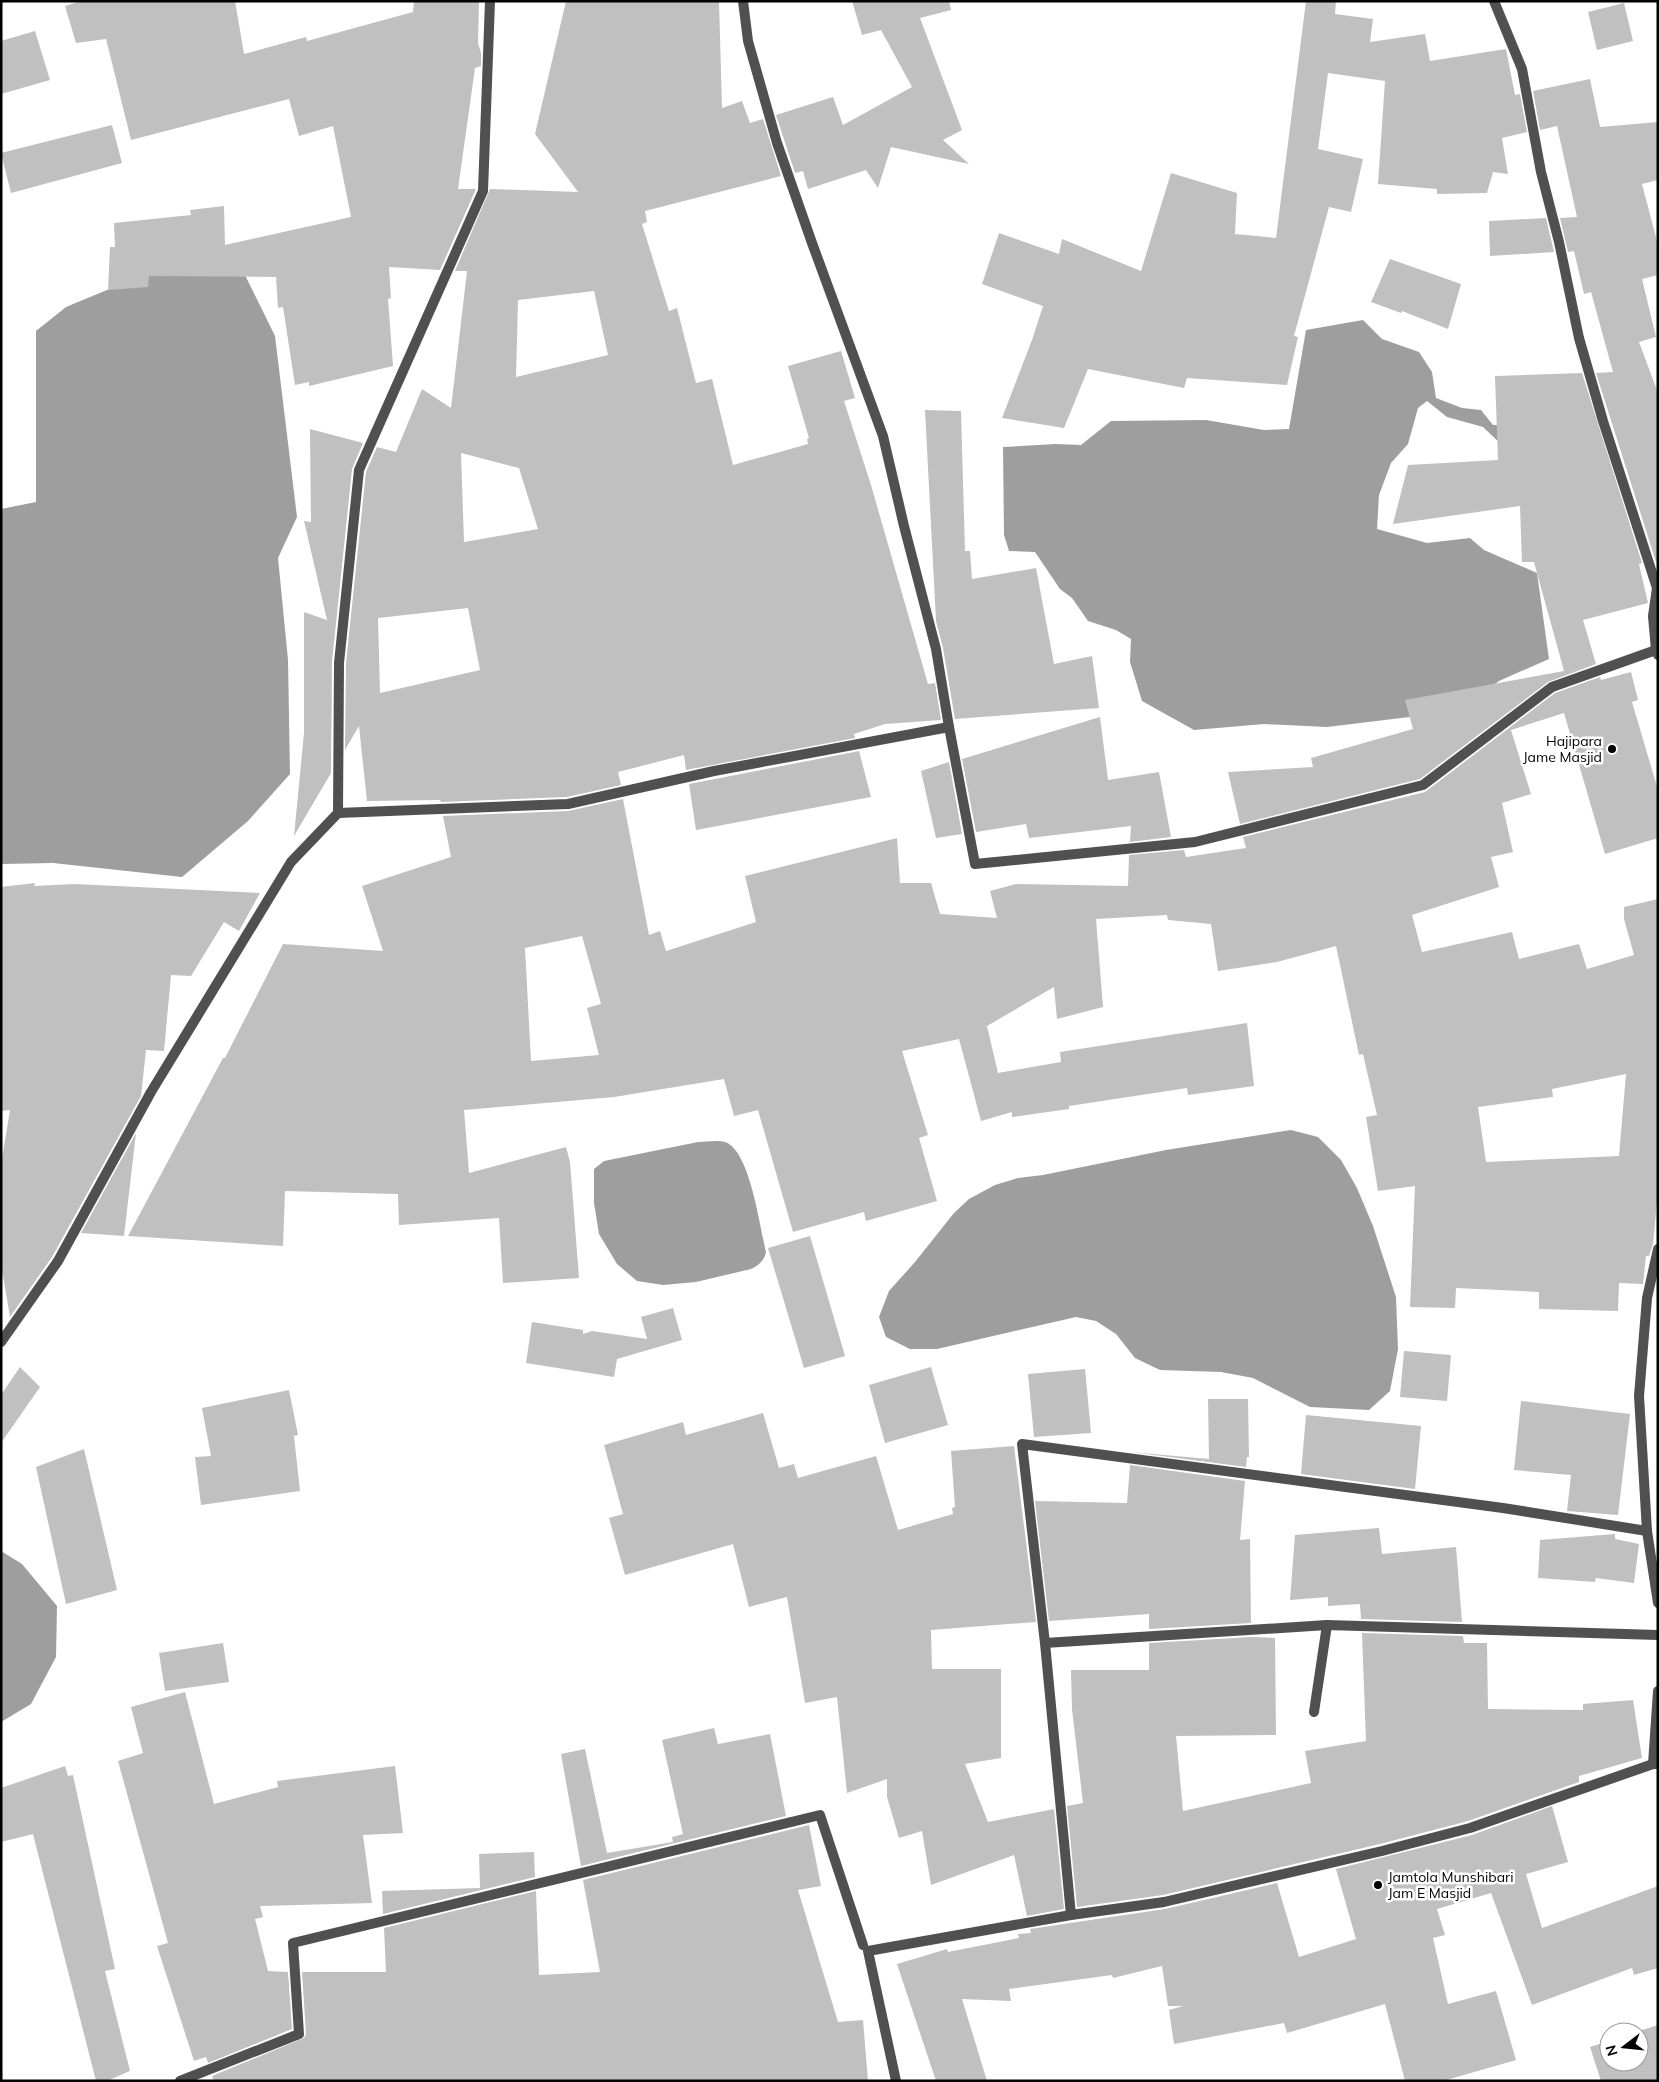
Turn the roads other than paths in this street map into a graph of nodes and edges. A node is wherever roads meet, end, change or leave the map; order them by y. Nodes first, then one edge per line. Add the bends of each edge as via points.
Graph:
1 (490, 1) edge
2 (743, 1) edge
3 (1494, 1) edge
4 (1657, 652) edge
5 (949, 727) junction
6 (338, 812) junction
7 (1658, 1249) edge
8 (1, 1342) edge
9 (1647, 1531) junction
10 (1658, 1603) edge
11 (1327, 1625) junction
12 (1658, 1635) edge
13 (1045, 1643) junction
14 (1658, 1690) edge
15 (1314, 1712) dead end
16 (1656, 1764) edge
17 (1071, 1915) junction
18 (863, 1945) dead end
19 (180, 2081) edge
20 (896, 2081) edge

1 - 6 street via 483,191 358,470 339,663
2 - 5 street via 748,41 777,143 883,436 936,649
3 - 4 street via 1522,69 1541,172 1579,338 1658,588 1653,616
4 - 5 street via 1552,687 1423,785 1195,842 975,864
5 - 6 street via 714,771 568,804
6 - 8 street via 291,862 151,1092 58,1261
7 - 9 street via 1647,1298 1639,1396
9 - 10 street
9 - 13 street via 1503,1508 1022,1444
11 - 12 street
11 - 13 street
11 - 15 street
13 - 17 street
14 - 16 street
16 - 17 street via 1470,1828 1382,1851 1164,1902
17 - 20 street via 868,1951
18 - 19 street via 820,1815 293,1943 299,2034

